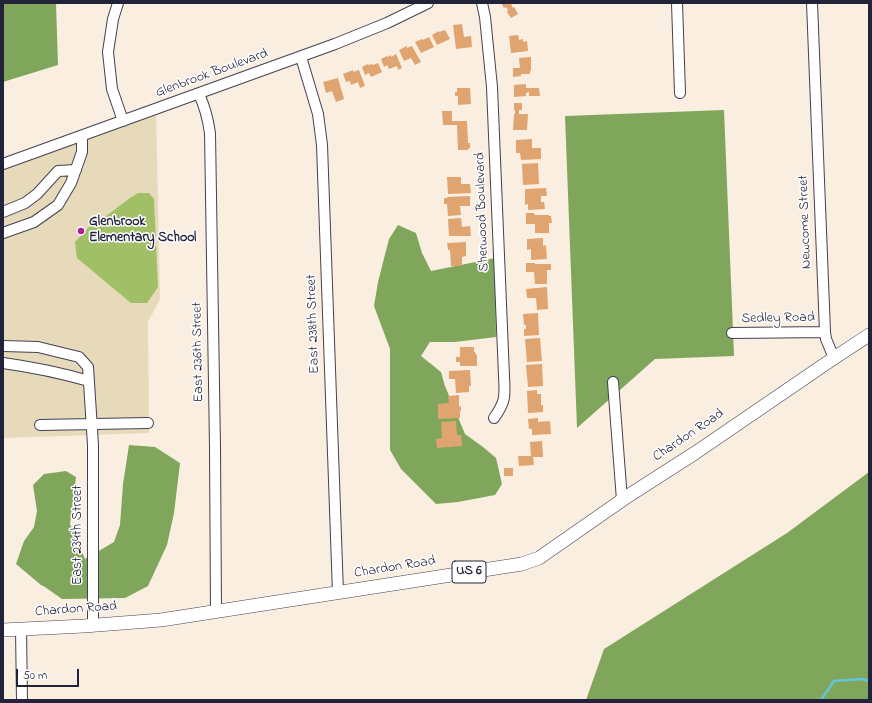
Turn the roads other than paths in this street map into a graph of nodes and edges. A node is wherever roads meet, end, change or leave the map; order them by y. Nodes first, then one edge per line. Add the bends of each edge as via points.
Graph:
1 (118, 3) edge
2 (428, 3) edge
3 (482, 3) edge
4 (677, 3) edge
5 (812, 3) edge
6 (301, 57) junction
7 (680, 93) dead end
8 (199, 94) junction
9 (122, 121) junction
10 (82, 136) junction
11 (3, 164) edge
12 (76, 170) junction
13 (3, 212) edge
14 (3, 233) edge
15 (825, 332) junction
16 (732, 333) dead end
17 (869, 335) edge
18 (3, 346) edge
19 (834, 358) junction
20 (3, 363) edge
21 (89, 381) junction
22 (613, 382) dead end
23 (494, 418) dead end
24 (148, 423) dead end
25 (92, 424) junction
26 (40, 425) dead end
27 (622, 500) junction
28 (338, 593) junction
29 (216, 612) junction
30 (93, 625) junction
31 (21, 629) junction
32 (3, 630) edge
33 (22, 700) edge

1 - 9 street via 108,52 112,89
2 - 6 street, Glenbrook Boulevard via 387,23
3 - 23 street, Sherwood Boulevard via 492,87 504,376 503,403
4 - 7 street
5 - 15 street, Newcome Street
6 - 8 street, Glenbrook Boulevard
6 - 28 street, East 238th Street via 318,114 322,145
8 - 9 street, Glenbrook Boulevard
8 - 29 street, East 236th Street via 205,107 210,133
9 - 10 street, Glenbrook Boulevard
10 - 11 street, Glenbrook Boulevard
10 - 12 street via 82,152
12 - 13 street via 58,171 25,203
12 - 14 street via 58,205 34,222
15 - 16 street, Sedley Road
15 - 19 street, Newcome Street
17 - 19 main road, Chardon Road / US 6
18 - 21 street, East 234th Street via 38,347 79,357 88,367
19 - 27 main road, Chardon Road / US 6
20 - 21 street
21 - 25 street, East 234th Street
22 - 27 street
24 - 25 street
25 - 26 street
25 - 30 street, East 234th Street
27 - 28 main road, Chardon Road / US 6 via 539,558 522,564
28 - 29 main road, Chardon Road / US 6
29 - 30 main road, Chardon Road / US 6 via 161,620
30 - 31 main road, Chardon Road / US 6
31 - 32 main road, Chardon Road / US 6
31 - 33 street

